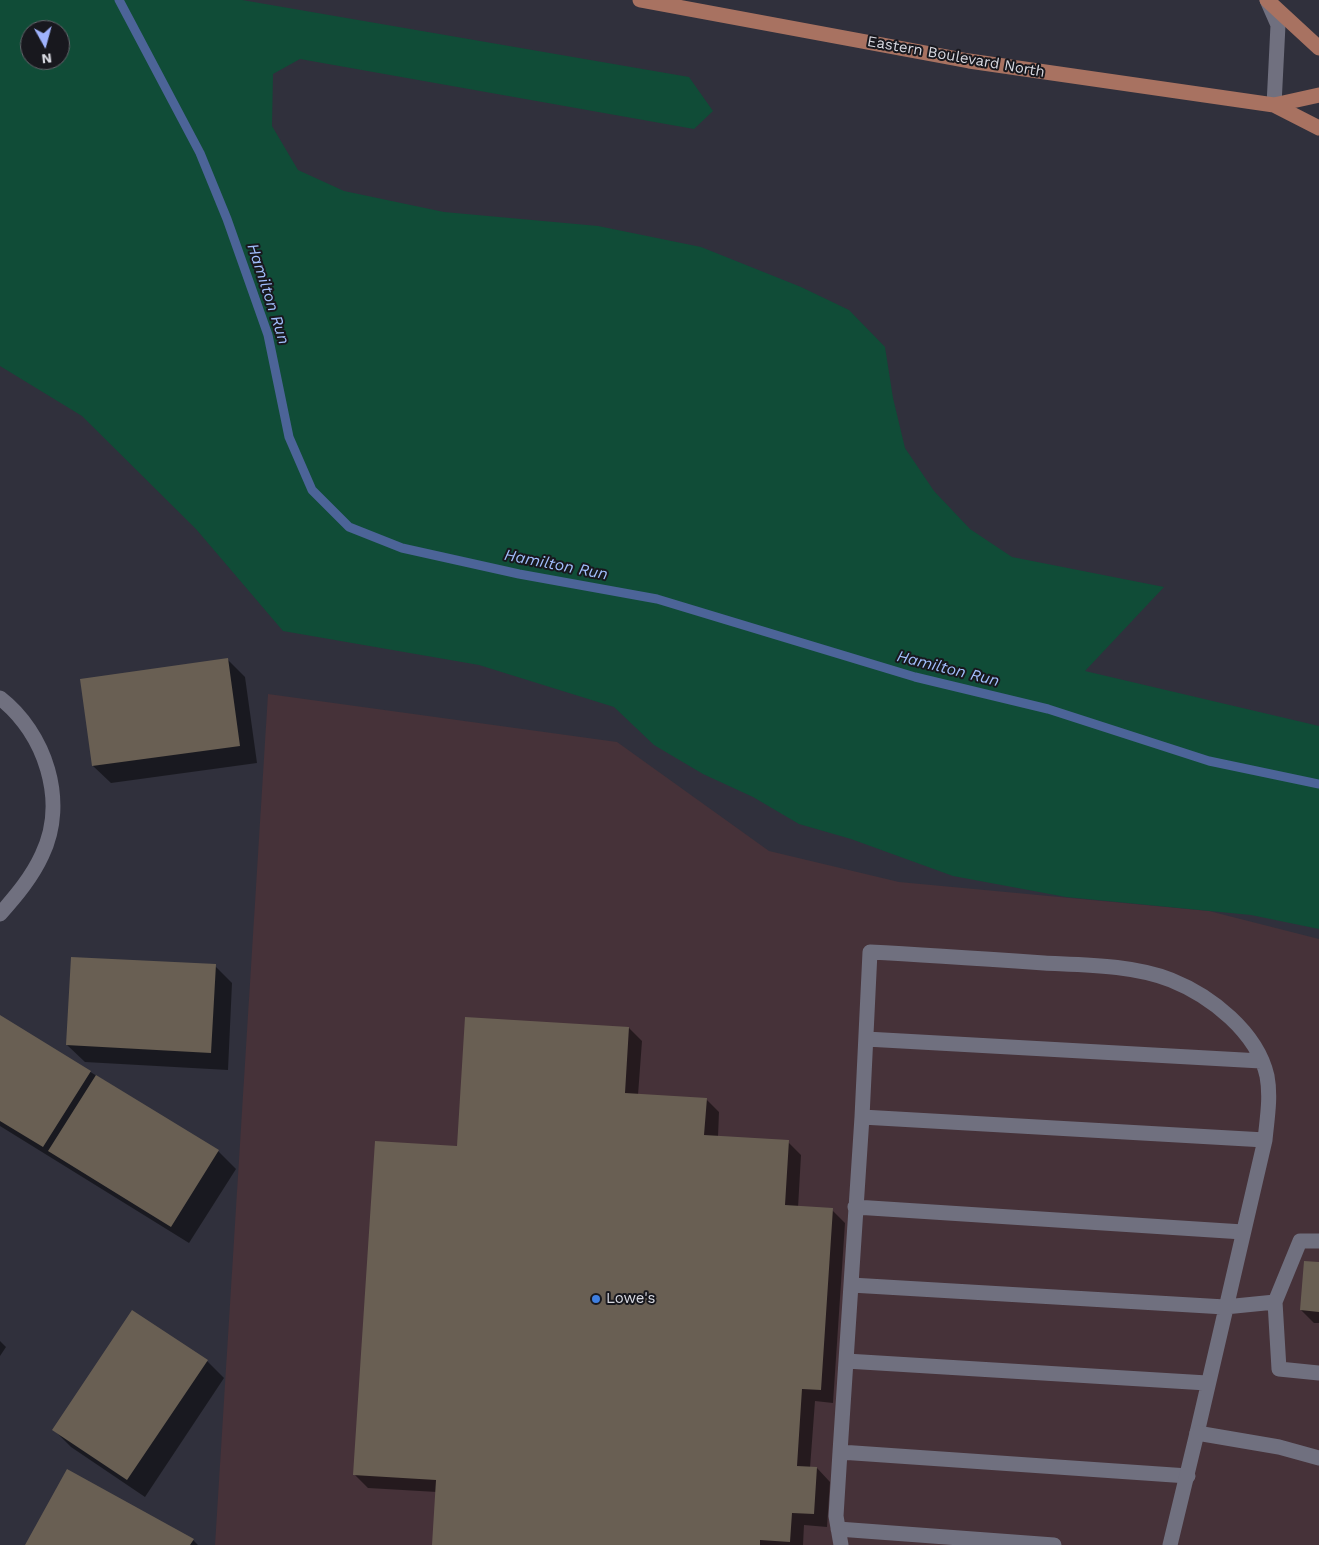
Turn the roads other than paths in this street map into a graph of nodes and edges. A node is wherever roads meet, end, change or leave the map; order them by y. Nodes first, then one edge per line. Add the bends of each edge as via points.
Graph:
1 (640, 0) edge
2 (1267, 0) edge
3 (1319, 48) edge
4 (1319, 95) edge
5 (1274, 104) junction
6 (1319, 128) edge
7 (0, 698) edge
8 (0, 914) edge
9 (866, 1040) junction
10 (1261, 1061) junction
11 (862, 1117) junction
12 (1265, 1140) junction
13 (855, 1207) junction
14 (1243, 1232) junction
15 (1319, 1241) edge
16 (851, 1285) junction
17 (1275, 1302) junction
18 (1225, 1307) junction
19 (846, 1361) junction
20 (1319, 1372) edge
21 (1207, 1383) junction
22 (1197, 1433) junction
23 (840, 1452) junction
24 (1319, 1458) edge
25 (1188, 1476) junction
26 (838, 1529) junction
27 (841, 1545) edge
28 (1054, 1545) edge
29 (1170, 1545) edge

1 - 5 main road, Eastern Boulevard North via 969,61
2 - 3 main road
2 - 5 street via 1278,25
4 - 5 main road, Eastern Boulevard North
5 - 6 main road, Eastern Boulevard North
7 - 8 street via 32,732 47,761 52,800 50,832 43,854
9 - 10 street
9 - 10 street via 870,952 1093,966 1169,980 1205,996 1249,1040
9 - 11 street
10 - 12 street via 1270,1097
11 - 12 street
11 - 13 street
12 - 14 street
13 - 14 street
13 - 16 street
14 - 18 street
15 - 17 street via 1300,1241
16 - 18 street
16 - 19 street
17 - 18 street
17 - 20 street via 1279,1369
18 - 21 street
19 - 21 street
19 - 23 street
21 - 22 street
22 - 24 street via 1278,1447
22 - 25 street
23 - 25 street
23 - 26 street
25 - 29 street
26 - 27 street
26 - 28 street

